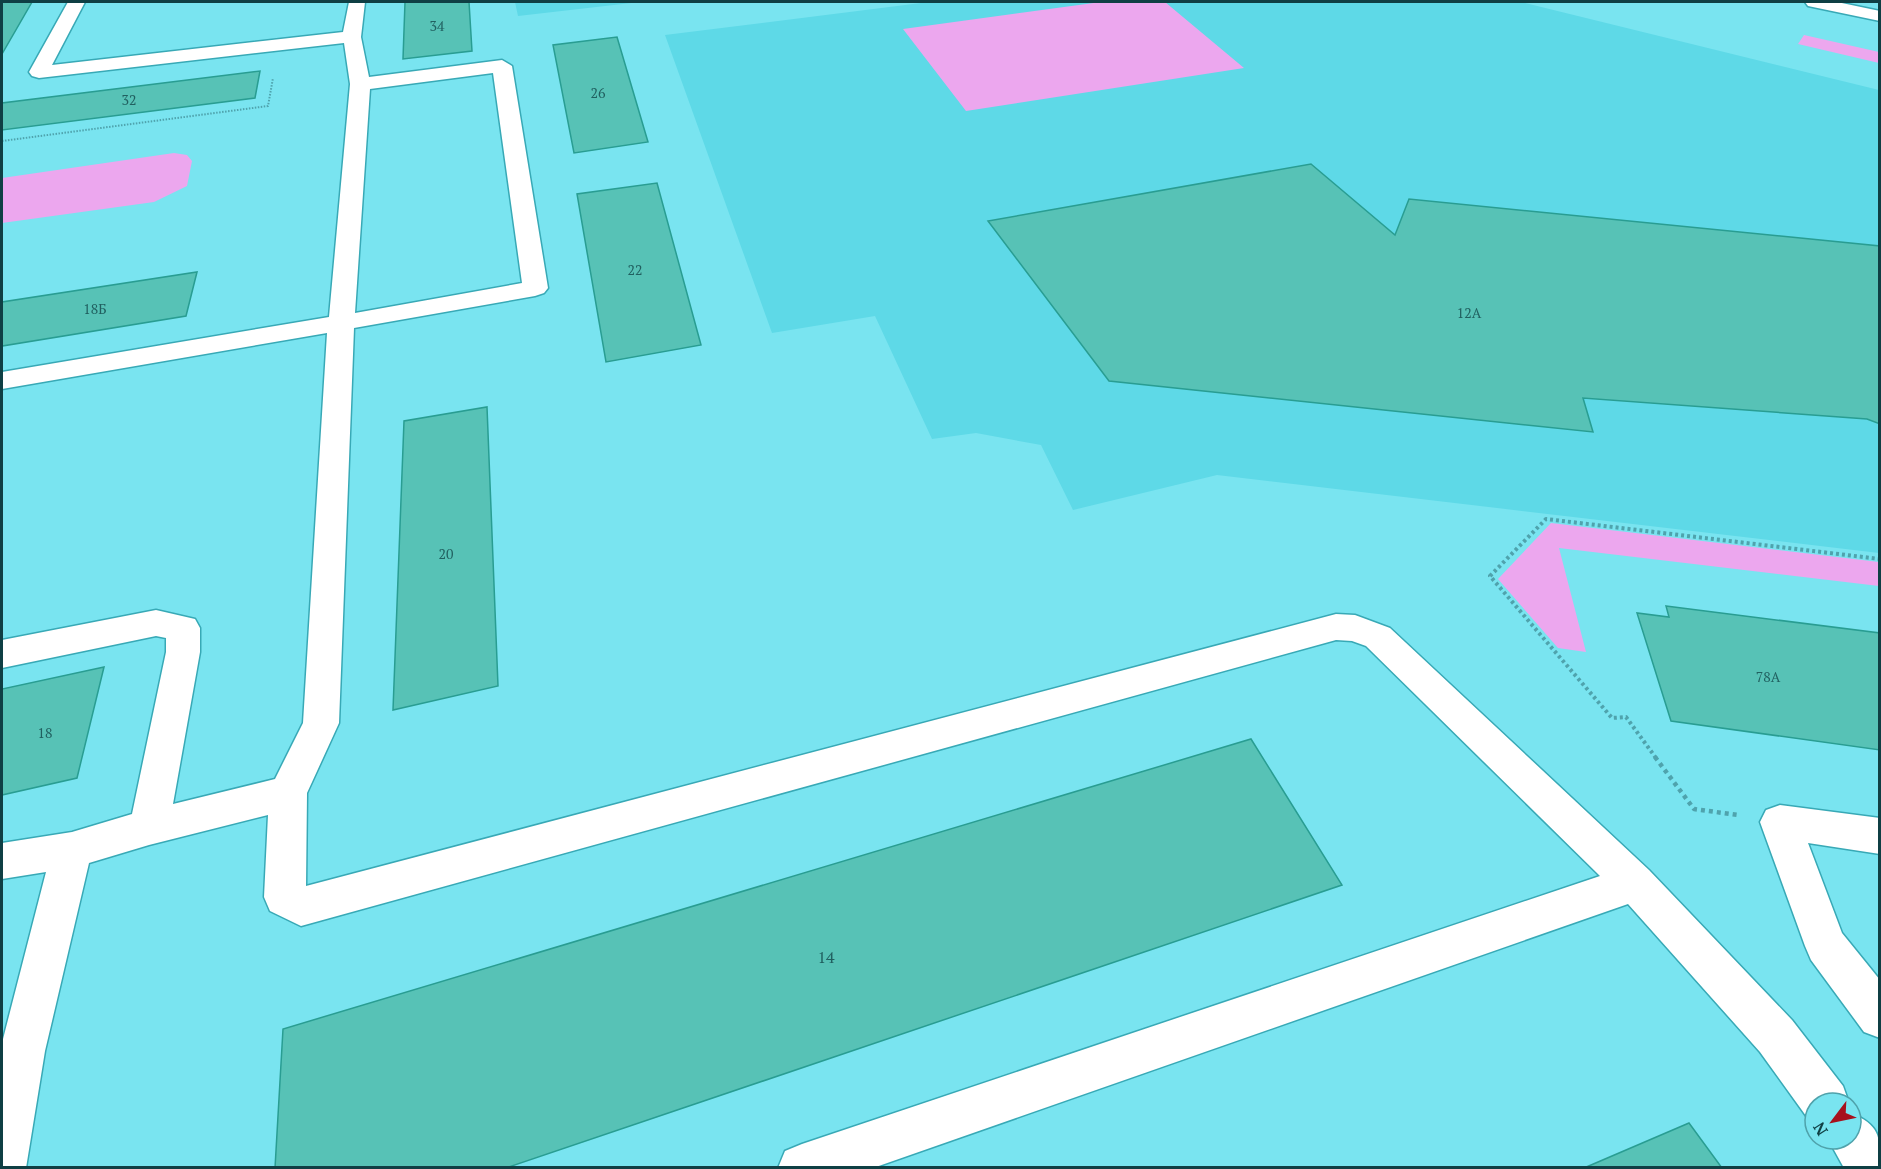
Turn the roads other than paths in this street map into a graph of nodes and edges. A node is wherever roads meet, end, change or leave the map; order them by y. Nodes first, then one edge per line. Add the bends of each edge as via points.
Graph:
1 (76, 2) edge
2 (357, 2) edge
3 (1814, 2) edge
4 (1880, 16) edge
5 (352, 37) junction
6 (360, 84) junction
7 (341, 323) junction
8 (2, 380) edge
9 (2, 654) edge
10 (288, 793) junction
11 (149, 826) junction
12 (1880, 836) edge
13 (72, 850) junction
14 (2, 861) edge
15 (1635, 883) junction
16 (1880, 1016) edge
17 (1817, 1091) edge
18 (1862, 1151) edge
19 (2, 1167) edge
20 (802, 1167) edge
21 (1874, 1167) edge

1 - 5 lane via 39,72
2 - 5 lane
3 - 4 lane
5 - 6 lane
6 - 7 lane
6 - 7 lane via 502,66 535,288
7 - 8 lane
7 - 10 lane via 321,723
9 - 11 lane via 156,623 183,628 183,652
10 - 11 lane
10 - 15 lane via 285,897 301,906 1336,627 1355,628 1378,637
11 - 13 lane
12 - 16 lane via 1780,822 1826,946
13 - 14 lane
13 - 19 lane via 22,1051
15 - 17 lane via 1776,1036
15 - 20 lane
18 - 21 lane

